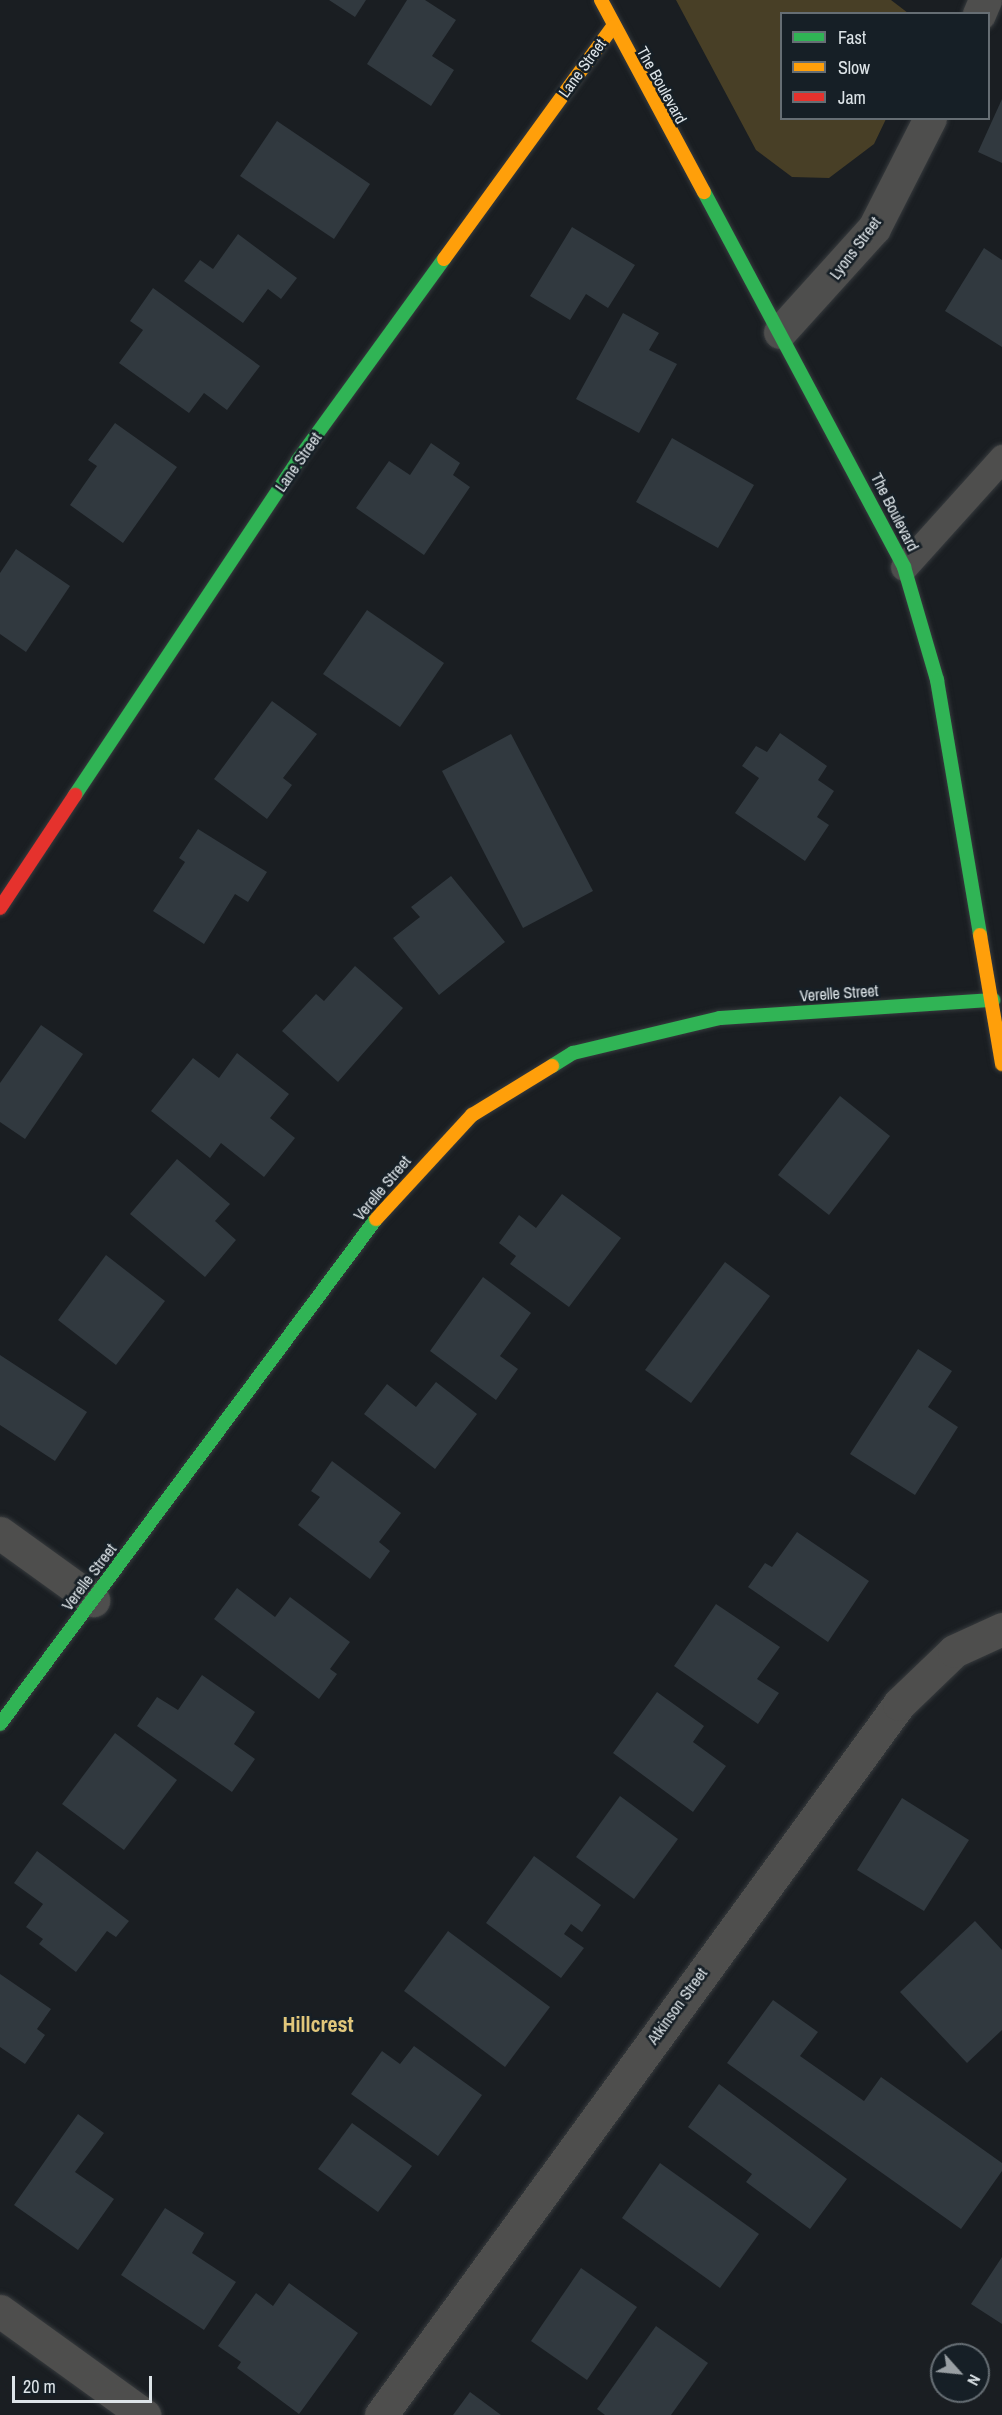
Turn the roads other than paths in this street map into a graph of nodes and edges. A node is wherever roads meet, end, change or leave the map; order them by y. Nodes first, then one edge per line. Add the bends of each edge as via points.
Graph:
1 (601, 0) edge
2 (612, 28) junction
3 (929, 120) edge
4 (780, 332) junction
5 (1002, 458) edge
6 (904, 567) junction
7 (0, 908) edge
8 (993, 1000) junction
9 (1002, 1064) edge
10 (0, 1533) edge
11 (93, 1600) junction
12 (1002, 1629) edge
13 (0, 1724) edge
14 (0, 2311) edge
15 (144, 2415) edge
16 (381, 2415) edge

1 - 2 street, The Boulevard
2 - 4 street, The Boulevard
2 - 7 street, Lane Street via 298,460
3 - 4 street, Lyons Street via 874,228
4 - 6 street, The Boulevard
5 - 6 lane
6 - 8 street, The Boulevard via 937,680
8 - 9 street, The Boulevard
8 - 11 street, Verelle Street via 720,1018 573,1053 472,1115 394,1195
10 - 11 street
11 - 13 street, Verelle Street
12 - 16 street, Atkinson Street via 954,1651 899,1704
14 - 15 street

